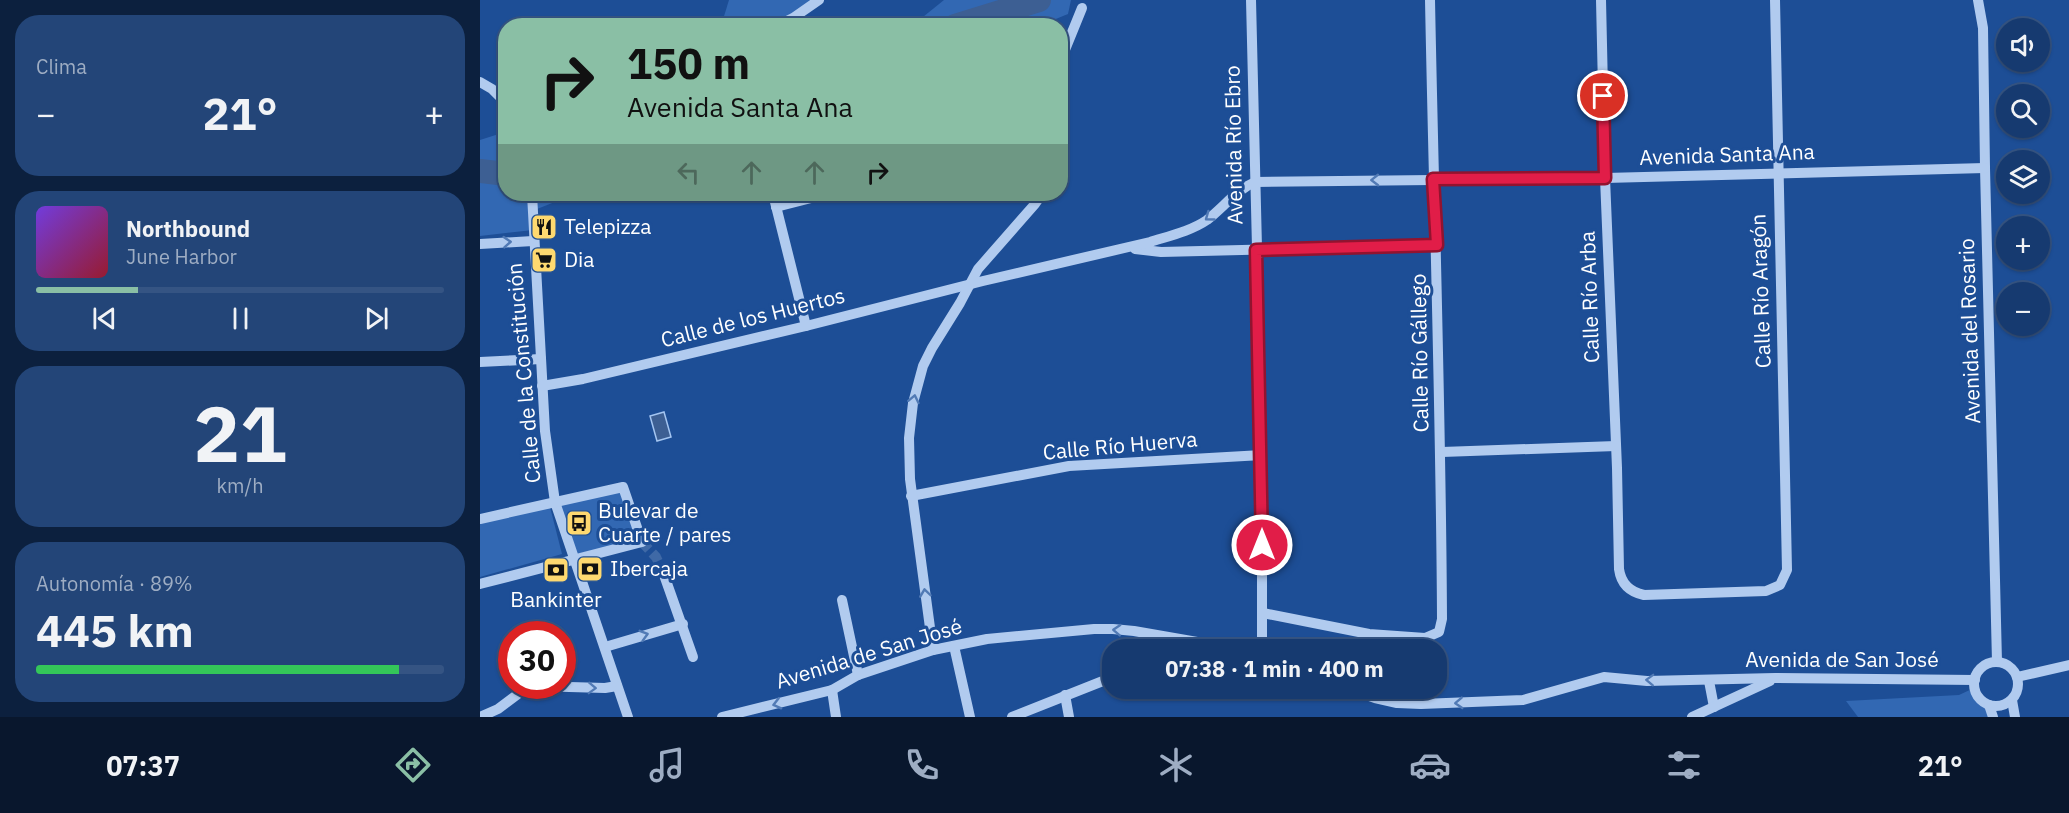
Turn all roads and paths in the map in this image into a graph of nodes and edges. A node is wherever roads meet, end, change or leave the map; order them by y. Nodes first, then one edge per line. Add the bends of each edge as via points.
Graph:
1 (819, 0) edge
2 (1251, 0) edge
3 (1430, 0) edge
4 (1601, 0) edge
5 (1775, 0) edge
6 (1978, 0) edge
7 (1082, 8) dead end
8 (793, 18) edge
9 (1068, 42) edge
10 (480, 82) edge
11 (498, 95) edge
12 (1985, 168) junction
13 (1777, 173) junction
14 (1605, 178) junction
15 (1433, 179) junction
16 (1255, 183) junction
17 (532, 201) edge
18 (775, 201) edge
19 (799, 201) edge
20 (1037, 201) edge
21 (776, 207) junction
22 (533, 240) junction
23 (480, 244) edge
24 (1437, 245) junction
25 (1129, 248) junction
26 (1256, 250) junction
27 (971, 284) junction
28 (806, 326) junction
29 (541, 358) junction
30 (480, 362) edge
31 (542, 386) junction
32 (1616, 446) junction
33 (1442, 452) junction
34 (1262, 455) junction
35 (911, 496) junction
36 (555, 502) junction
37 (480, 519) edge
38 (574, 558) junction
39 (663, 572) tunnel mouth
40 (480, 584) edge
41 (1628, 589) joint
42 (842, 600) dead end
43 (1263, 613) junction
44 (683, 624) junction
45 (1175, 638) joint
46 (1181, 639) edge
47 (1262, 639) edge
48 (954, 645) junction
49 (604, 647) junction
50 (933, 650) junction
51 (693, 657) dead end
52 (1997, 662) junction
53 (2069, 665) edge
54 (858, 675) junction
55 (2017, 677) junction
56 (1775, 678) junction
57 (1975, 680) junction
58 (1102, 681) edge
59 (1709, 681) junction
60 (617, 686) junction
61 (832, 690) junction
62 (1065, 695) junction
63 (1379, 699) edge
64 (2012, 700) junction
65 (1989, 705) junction
66 (1714, 707) junction
67 (480, 717) edge
68 (627, 717) edge
69 (722, 717) edge
70 (836, 717) edge
71 (970, 717) edge
72 (1012, 717) edge
73 (1069, 717) edge
74 (1692, 717) edge
75 (1993, 717) edge
76 (2015, 717) edge

1 - 8 street
2 - 16 street, Avenida Río Ebro
3 - 15 street, Calle Río Gállego
4 - 14 street, Calle Río Arba
5 - 13 street, Calle Río Aragón
6 - 12 street, Avenida del Rosario via 1983,28
7 - 9 street
10 - 11 street
12 - 13 street, Avenida Santa Ana
12 - 52 street, Avenida del Rosario
13 - 14 street, Avenida Santa Ana
13 - 41 street, Calle Río Aragón via 1788,564 1784,580 1766,591 1644,595
14 - 15 street, Avenida Santa Ana
14 - 32 street, Calle Río Arba
15 -> 16 street, Avenida Santa Ana
15 - 24 street, Calle Río Gállego
16 -> 25 street via 1239,191 1205,221
16 - 26 street, Avenida Río Ebro
17 - 22 street, Calle de la Constitución
18 - 21 street
19 - 21 street
20 - 27 street via 981,264
21 - 28 street
23 -> 22 street
22 - 29 street, Calle de la Constitución
24 - 26 street
24 - 33 street, Calle Río Gállego
25 - 26 street via 1161,252
25 - 27 street
26 - 34 street, Avenida Río Ebro
27 - 28 street, Calle de los Huertos
35 -> 27 street via 912,403 932,348
28 - 31 street, Calle de los Huertos
29 - 30 street
29 - 31 street, Calle de la Constitución
31 - 36 street, Calle de la Constitución
32 - 33 street
32 - 41 street, Calle Río Arba via 1619,569
33 - 43 street, Calle Río Gállego via 1439,632 1425,638 1370,634
34 - 35 street, Calle Río Huerva via 1070,466
34 - 43 street, Avenida Río Ebro
50 -> 35 street
36 - 37 street
36 - 38 street, Calle de la Constitución
36 - 38 street via 623,487 642,542
38 - 40 street
38 - 49 street, Calle de la Constitución
39 - 44 street
42 - 54 street
43 - 47 street, Avenida Río Ebro
49 -> 44 street
44 - 51 street
45 - 46 street, Avenida de San José
45 -> 48 street, Avenida de San José via 1094,629
48 - 50 street, Avenida de San José
48 - 71 street
49 - 60 street, Calle de la Constitución
50 - 54 street, Avenida de San José
52 - 55 street via 2010,667
52 - 57 street via 1980,669
53 - 55 street
54 - 61 street, Avenida de San José
55 - 64 street via 2018,689
56 - 57 street, Avenida de San José
56 - 59 street, Avenida de San José
56 - 66 street
57 - 65 street via 1977,695
58 - 62 street
59 -> 63 street, Avenida de San José via 1604,677 1522,700 1421,704
59 - 66 street
67 -> 60 street via 534,686
60 - 68 street, Calle de la Constitución
61 -> 69 street, Avenida de San José
61 - 70 street
62 - 72 street
62 - 73 street
64 - 65 street via 2001,706
64 - 76 street
65 - 75 street
66 - 74 street

